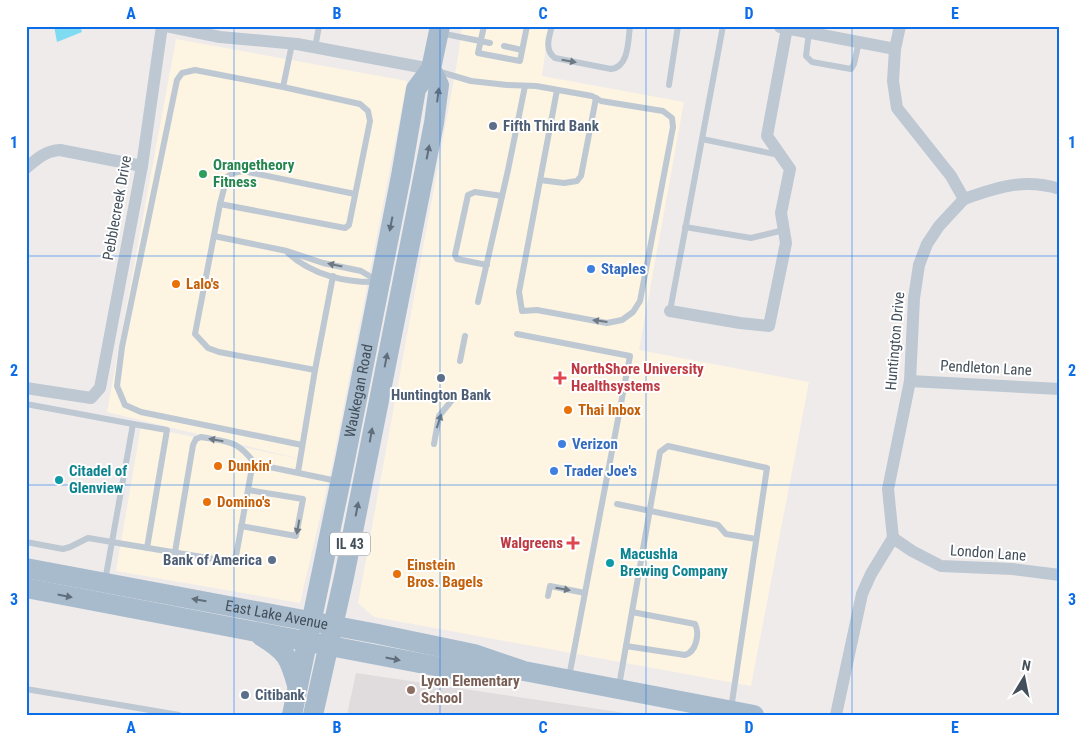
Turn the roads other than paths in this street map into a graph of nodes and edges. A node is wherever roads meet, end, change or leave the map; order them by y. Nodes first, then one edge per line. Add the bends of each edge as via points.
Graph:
1 (162, 26) edge
2 (166, 26) edge
3 (319, 26) edge
4 (484, 26) edge
5 (527, 26) edge
6 (552, 26) edge
7 (630, 26) edge
8 (678, 26) edge
9 (723, 26) edge
10 (900, 26) edge
11 (783, 27) edge
12 (440, 29) edge
13 (809, 32) junction
14 (481, 41) junction
15 (859, 42) junction
16 (490, 43) dead end
17 (292, 44) junction
18 (504, 46) dead end
19 (315, 48) junction
20 (895, 48) junction
21 (522, 50) junction
22 (431, 69) junction
23 (668, 85) dead end
24 (525, 86) junction
25 (283, 87) junction
26 (557, 90) junction
27 (596, 98) junction
28 (702, 139) junction
29 (781, 155) junction
30 (142, 166) junction
31 (26, 168) edge
32 (540, 180) junction
33 (1060, 189) edge
34 (355, 194) junction
35 (502, 196) junction
36 (964, 200) junction
37 (220, 204) junction
38 (685, 227) junction
39 (784, 230) junction
40 (214, 236) junction
41 (287, 252) junction
42 (487, 265) junction
43 (333, 276) junction
44 (380, 282) junction
45 (478, 302) dead end
46 (670, 310) joint
47 (517, 334) dead end
48 (465, 336) dead end
49 (460, 361) dead end
50 (315, 370) junction
51 (910, 381) junction
52 (26, 388) edge
53 (1060, 388) edge
54 (452, 400) dead end
55 (26, 404) edge
56 (133, 424) junction
57 (434, 444) dead end
58 (302, 445) junction
59 (255, 464) junction
60 (298, 472) junction
61 (341, 481) junction
62 (248, 490) junction
63 (618, 504) dead end
64 (650, 511) junction
65 (241, 526) junction
66 (893, 538) junction
67 (756, 539) junction
68 (26, 542) edge
69 (112, 542) junction
70 (146, 548) junction
71 (175, 552) junction
72 (26, 568) edge
73 (322, 570) junction
74 (1060, 576) edge
75 (344, 577) junction
76 (105, 582) junction
77 (26, 588) edge
78 (585, 592) junction
79 (548, 596) dead end
80 (632, 612) junction
81 (276, 614) junction
82 (311, 621) junction
83 (333, 625) junction
84 (253, 631) junction
85 (378, 634) junction
86 (307, 642) junction
87 (328, 646) junction
88 (626, 646) junction
89 (364, 653) junction
90 (524, 671) junction
91 (569, 680) junction
92 (297, 687) junction
93 (26, 689) edge
94 (618, 689) junction
95 (318, 691) junction
96 (731, 710) junction
97 (179, 715) edge
98 (292, 715) edge
99 (313, 715) edge
100 (754, 715) edge
101 (836, 715) edge

1 - 30 street, Pebblecreek Drive
2 - 17 street via 220,37
3 - 19 lane
4 - 14 lane
5 - 21 lane
6 -> 7 lane via 548,46 550,55 611,68 618,68 624,62
8 - 23 lane
9 - 28 lane
10 - 20 street
11 - 13 street
11 - 29 street via 767,136
12 - 14 lane
12 - 22 main road, Waukegan Road / IL 43
13 - 15 street
13 - 15 lane via 806,56 812,62 851,69
14 - 16 lane
14 - 21 lane via 478,53 520,61
15 - 20 street
17 - 19 street
17 - 25 lane
18 - 21 lane
19 - 22 street
20 - 36 street via 893,81 897,108 951,176
22 - 24 lane via 471,81
22 -> 44 main road, Waukegan Road / IL 43 via 416,89
75 -> 22 main road, Waukegan Road / IL 43 via 434,123 439,85
24 - 26 lane
24 - 35 lane
25 - 34 lane via 360,104 368,111 370,120
25 - 58 lane via 195,70 182,73 177,80 122,347 117,386 125,405 141,412
26 - 27 lane
26 - 32 lane
27 - 32 lane via 581,176 577,181 564,184
27 -> 32 lane via 663,111 672,118 673,127 640,301 622,320 607,323 537,310 522,311 519,292
28 - 29 lane
28 - 38 lane
29 - 39 street via 790,168 782,213
30 - 31 street via 52,150
30 - 52 street, Pebblecreek Drive via 100,388 91,398
33 - 36 street via 1024,183 999,187
34 - 37 lane via 243,171 227,177
34 - 37 lane via 349,225 345,228
35 - 42 lane
35 - 42 lane via 475,192 468,195 456,257
36 - 51 street, Huntington Drive via 939,226 919,265
37 - 40 lane
38 - 39 lane via 751,238
38 - 46 lane
39 - 46 street via 786,243 769,326
40 - 41 lane
40 - 50 lane via 195,334 208,348 219,352
41 - 43 lane via 299,263
44 -> 41 lane via 361,270
42 - 45 lane
43 - 44 lane via 360,282
43 - 50 lane
44 - 61 main road, Waukegan Road / IL 43
47 - 78 lane via 630,356
48 - 49 lane
50 - 58 lane
51 - 53 street, Pendleton Lane
51 - 66 street, Huntington Drive via 888,489
57 -> 54 lane via 439,416
55 - 56 lane
56 - 69 lane
56 - 70 lane via 167,430
58 - 60 lane
59 - 60 lane
59 - 62 lane
59 -> 71 lane via 234,443 201,437 196,439 192,445
60 - 61 lane
61 - 73 main road, Waukegan Road / IL 43
62 - 65 lane
62 -> 65 lane via 303,499 296,536
63 - 64 lane
64 - 67 lane via 718,525 726,534
64 - 67 lane via 660,452 668,446 767,468
64 - 80 lane
65 - 71 lane via 236,556 232,559 226,561
66 - 74 street, London Lane via 941,566 1012,569
66 - 101 street via 862,594
67 - 96 lane
68 - 69 lane via 63,549 88,538
69 - 70 lane
69 - 76 lane
70 - 71 lane
72 - 76 main road, East Lake Avenue
73 - 81 main road via 303,602
73 - 82 main road, Waukegan Road / IL 43
75 - 83 main road, Waukegan Road / IL 43
75 - 85 main road via 353,615
81 -> 76 main road, East Lake Avenue
77 -> 84 main road, East Lake Avenue
79 -> 78 lane via 550,586
78 - 91 lane
80 - 88 lane
80 - 88 lane via 695,624 694,650 685,655
81 - 82 main road, East Lake Avenue
82 - 83 main road, East Lake Avenue
82 - 86 main road, Waukegan Road / IL 43
83 - 85 main road, East Lake Avenue
83 - 87 main road, Waukegan Road / IL 43
84 - 86 main road, East Lake Avenue
84 - 92 main road via 287,657
85 - 90 main road, East Lake Avenue via 474,654
86 - 87 main road, East Lake Avenue
86 - 92 main road, Waukegan Road / IL 43
87 - 89 main road, East Lake Avenue
87 - 95 main road, Waukegan Road / IL 43
88 - 94 lane
89 -> 90 main road, East Lake Avenue via 472,673
89 - 95 main road via 340,664
90 - 91 main road, East Lake Avenue
91 - 94 main road, East Lake Avenue
92 - 98 main road, Waukegan Road / IL 43
93 - 97 lane
94 - 96 main road, East Lake Avenue
95 - 99 main road, Waukegan Road / IL 43
96 - 100 main road, East Lake Avenue

